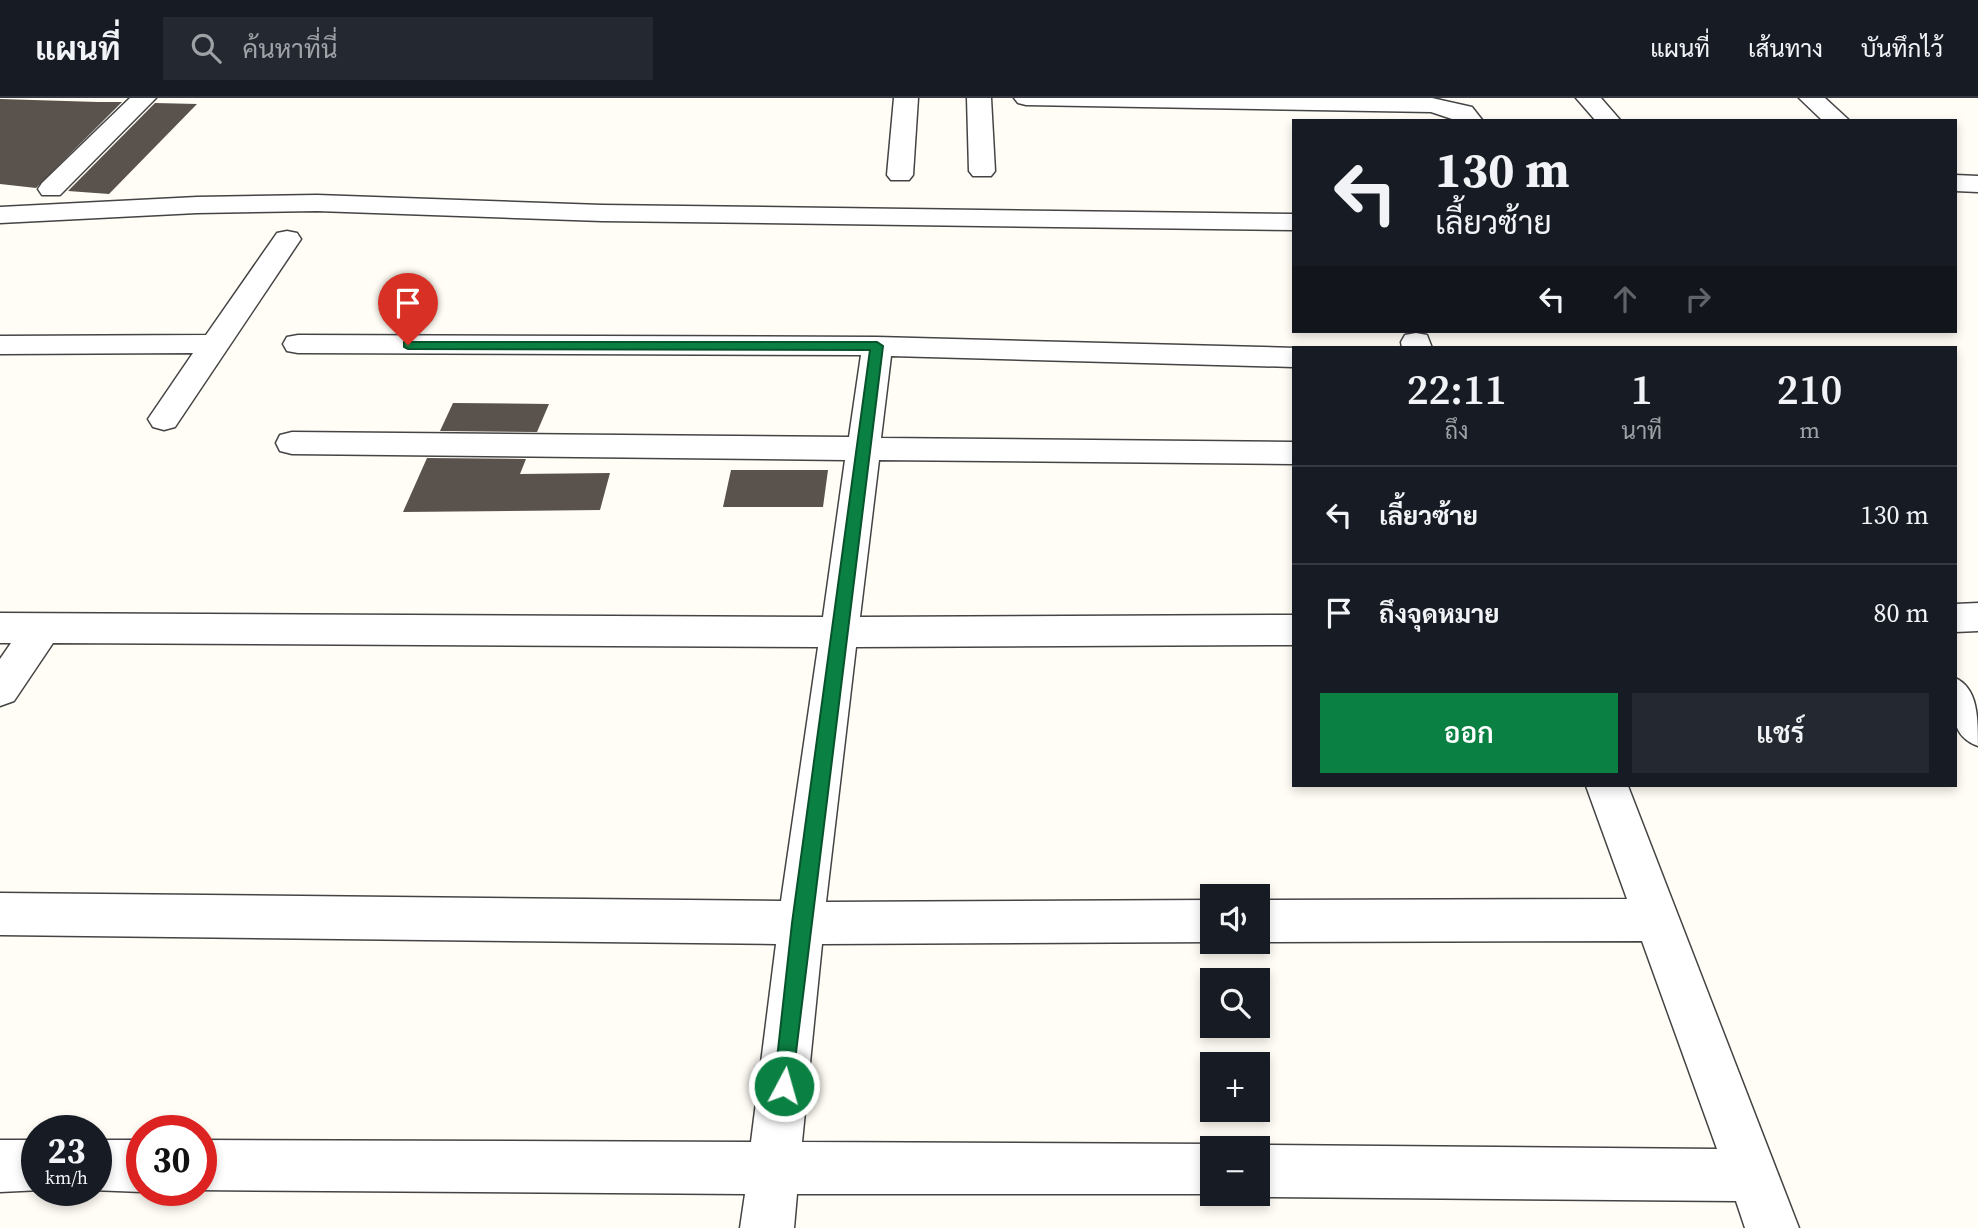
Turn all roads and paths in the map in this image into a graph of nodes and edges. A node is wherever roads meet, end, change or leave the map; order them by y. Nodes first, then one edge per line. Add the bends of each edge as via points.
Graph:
1 (144, 98) edge
2 (906, 98) edge
3 (979, 98) edge
4 (1026, 98) edge
5 (1588, 98) edge
6 (1811, 98) edge
7 (1469, 119) edge
8 (1607, 119) edge
9 (1836, 119) edge
10 (982, 171) dead end
11 (901, 175) dead end
12 (1957, 183) edge
13 (1978, 184) edge
14 (51, 189) dead end
15 (0, 215) edge
16 (1292, 222) edge
17 (287, 239) dead end
18 (212, 344) junction
19 (298, 344) dead end
20 (0, 345) edge
21 (877, 346) junction
22 (1292, 357) edge
23 (164, 419) dead end
24 (292, 443) dead end
25 (863, 450) junction
26 (1292, 453) edge
27 (1978, 617) edge
28 (1957, 618) edge
29 (43, 627) junction
30 (0, 628) edge
31 (1292, 629) edge
32 (841, 632) junction
33 (0, 690) edge
34 (1957, 697) edge
35 (1978, 729) edge
36 (1607, 787) edge
37 (0, 914) edge
38 (1655, 920) junction
39 (1200, 921) edge
40 (1270, 921) edge
41 (801, 923) junction
42 (0, 1166) edge
43 (21, 1166) edge
44 (217, 1167) edge
45 (775, 1167) junction
46 (1200, 1171) edge
47 (1270, 1171) edge
48 (1752, 1175) junction
49 (767, 1228) edge
50 (1772, 1228) edge

1 - 14 street
2 - 11 street
3 - 10 street
4 - 7 street via 1431,105 1464,112
5 - 8 street
6 - 9 street
12 - 13 street
15 - 16 street via 317,203 602,213
17 - 18 street
18 - 20 street
18 - 23 street
19 - 21 street
21 - 22 street
21 - 25 street
24 - 25 street
25 - 26 street
25 - 32 street
27 - 28 street
29 - 30 street
29 - 32 street
29 - 33 street
31 - 32 street
32 - 41 street
34 - 35 street
36 - 38 street
37 - 41 street
38 - 40 street
38 - 48 street
39 - 41 street
41 - 45 street
42 - 43 street
44 - 45 street
45 - 46 street
45 - 49 street
47 - 48 street
48 - 50 street

